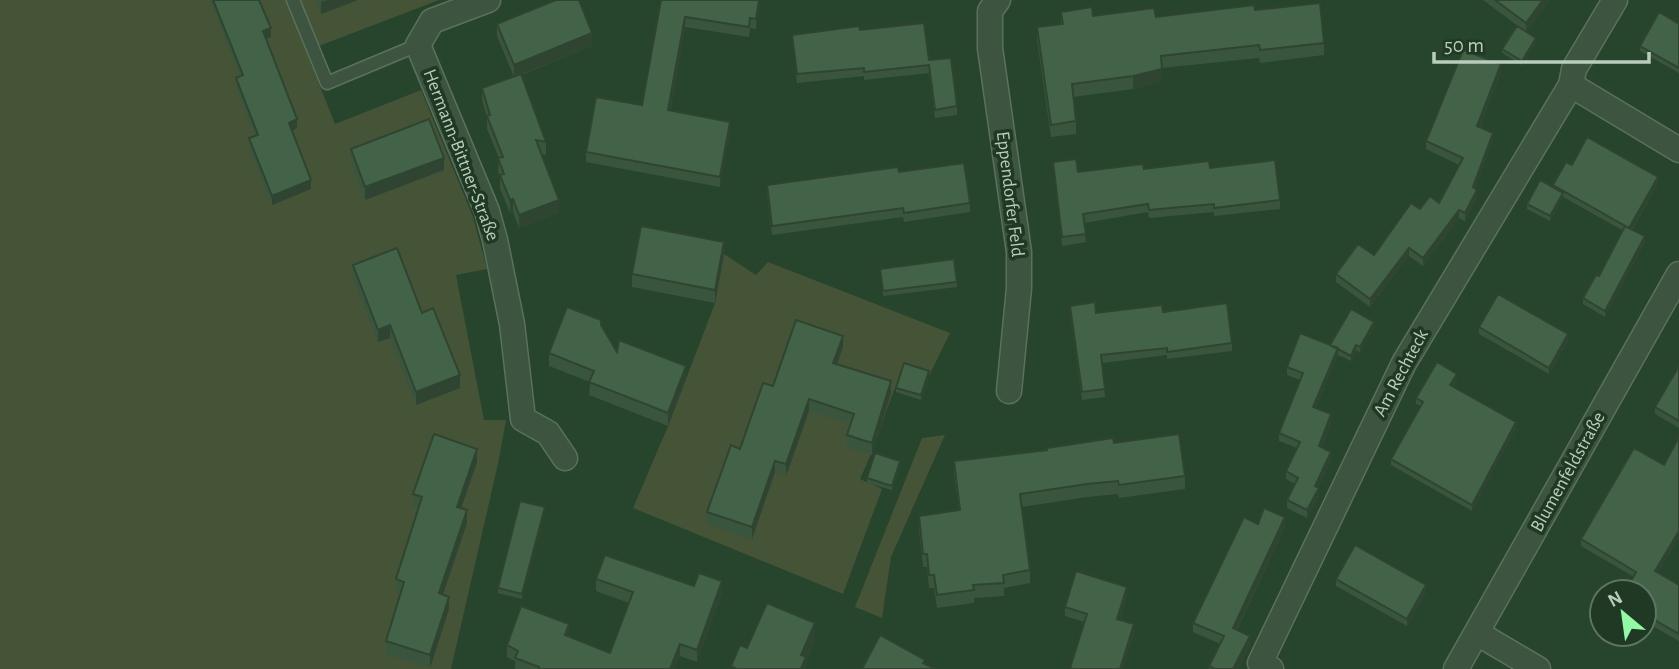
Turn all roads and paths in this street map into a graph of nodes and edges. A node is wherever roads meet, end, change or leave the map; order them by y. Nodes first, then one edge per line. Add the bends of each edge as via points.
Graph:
1 (293, 0) edge
2 (488, 0) edge
3 (998, 0) edge
4 (1615, 0) edge
5 (418, 45) junction
6 (1571, 85) junction
7 (1679, 150) edge
8 (1679, 274) edge
9 (1009, 391) dead end
10 (565, 458) dead end
11 (1477, 633) junction
12 (1270, 669) edge
13 (1456, 669) edge
14 (1538, 669) edge

1 - 5 lane via 327,83
2 - 5 street, Hermann-Bittner-Straße via 432,21
3 - 9 street, Eppendorfer Feld via 990,11 990,48 1019,252
4 - 6 street, Am Rechteck via 1574,69
5 - 10 street, Hermann-Bittner-Straße via 487,211 512,324 523,419 548,433
6 - 7 street
6 - 12 street, Am Rechteck via 1404,363 1260,663
8 - 11 street, Blumenfeldstraße
11 - 13 street, Blumenfeldstraße
11 - 14 street

